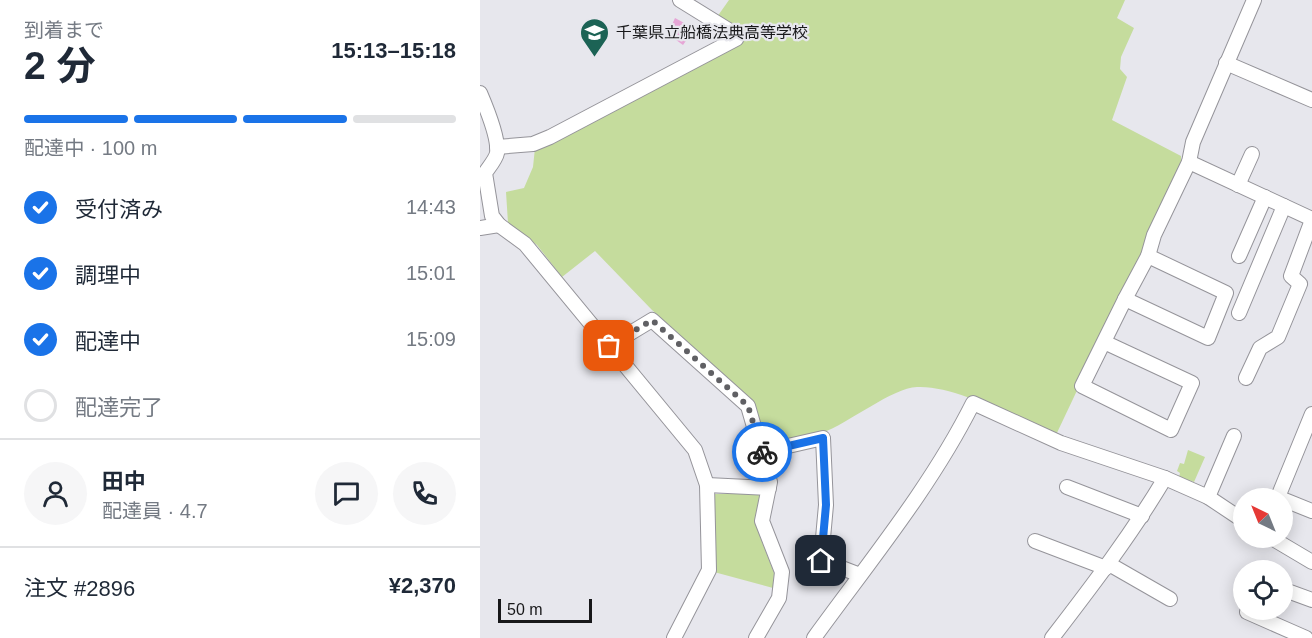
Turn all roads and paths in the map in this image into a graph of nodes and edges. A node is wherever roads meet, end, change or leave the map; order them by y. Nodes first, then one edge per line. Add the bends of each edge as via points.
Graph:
1 (680, 0) edge
2 (1254, 0) edge
3 (1226, 63) junction
4 (480, 93) edge
5 (1312, 100) edge
6 (497, 147) junction
7 (1252, 154) dead end
8 (1189, 162) junction
9 (1238, 185) junction
10 (1265, 197) junction
11 (1284, 206) junction
12 (1312, 219) edge
13 (500, 225) junction
14 (480, 228) edge
15 (1148, 256) junction
16 (1239, 256) dead end
17 (1125, 299) junction
18 (1239, 313) dead end
19 (1104, 342) junction
20 (609, 346) junction
21 (1246, 378) dead end
22 (1312, 417) edge
23 (1234, 436) dead end
24 (762, 452) junction
25 (1165, 478) junction
26 (707, 485) junction
27 (1068, 487) dead end
28 (769, 488) junction
29 (1282, 488) edge
30 (1208, 497) junction
31 (1293, 503) edge
32 (1312, 511) edge
33 (1233, 514) edge
34 (1142, 516) junction
35 (1035, 541) dead end
36 (1288, 548) edge
37 (1312, 562) edge
38 (1107, 566) junction
39 (860, 575) junction
40 (1293, 593) edge
41 (1170, 599) dead end
42 (1312, 600) edge
43 (1266, 620) edge
44 (674, 638) edge
45 (756, 638) edge
46 (814, 638) edge
47 (1052, 638) edge
48 (1306, 638) edge

1 - 6 street via 735,34 736,39 550,138 533,144
2 - 3 street
3 - 5 street
3 - 8 street via 1193,142
4 - 6 street
6 - 13 street via 485,173 492,216
7 - 9 street
8 - 9 street
8 - 15 street
9 - 10 street
10 - 11 street
10 - 16 street
11 - 12 street
11 - 18 street
12 - 21 street via 1290,276 1300,284 1296,295 1278,337 1260,348
13 - 14 street
13 - 20 street via 525,244
15 - 17 street
15 - 17 street via 1226,293 1208,338
17 - 19 street
19 - 19 street via 1082,386 1171,430 1192,383
20 - 24 street via 652,320 748,406
20 - 26 street via 695,450
22 - 29 street
23 - 30 street
24 - 28 street
24 - 39 street via 823,438 826,505 821,561
25 - 30 street
25 - 34 street
25 - 39 street via 1061,443 973,403 956,436
26 - 28 street
26 - 44 street via 709,570
27 - 34 street
28 - 45 street via 762,521 782,572 779,598
30 - 33 street
31 - 32 street
34 - 38 street
35 - 38 street
36 - 37 street
38 - 41 street
38 - 47 street
39 - 46 street
40 - 42 street
43 - 48 street

